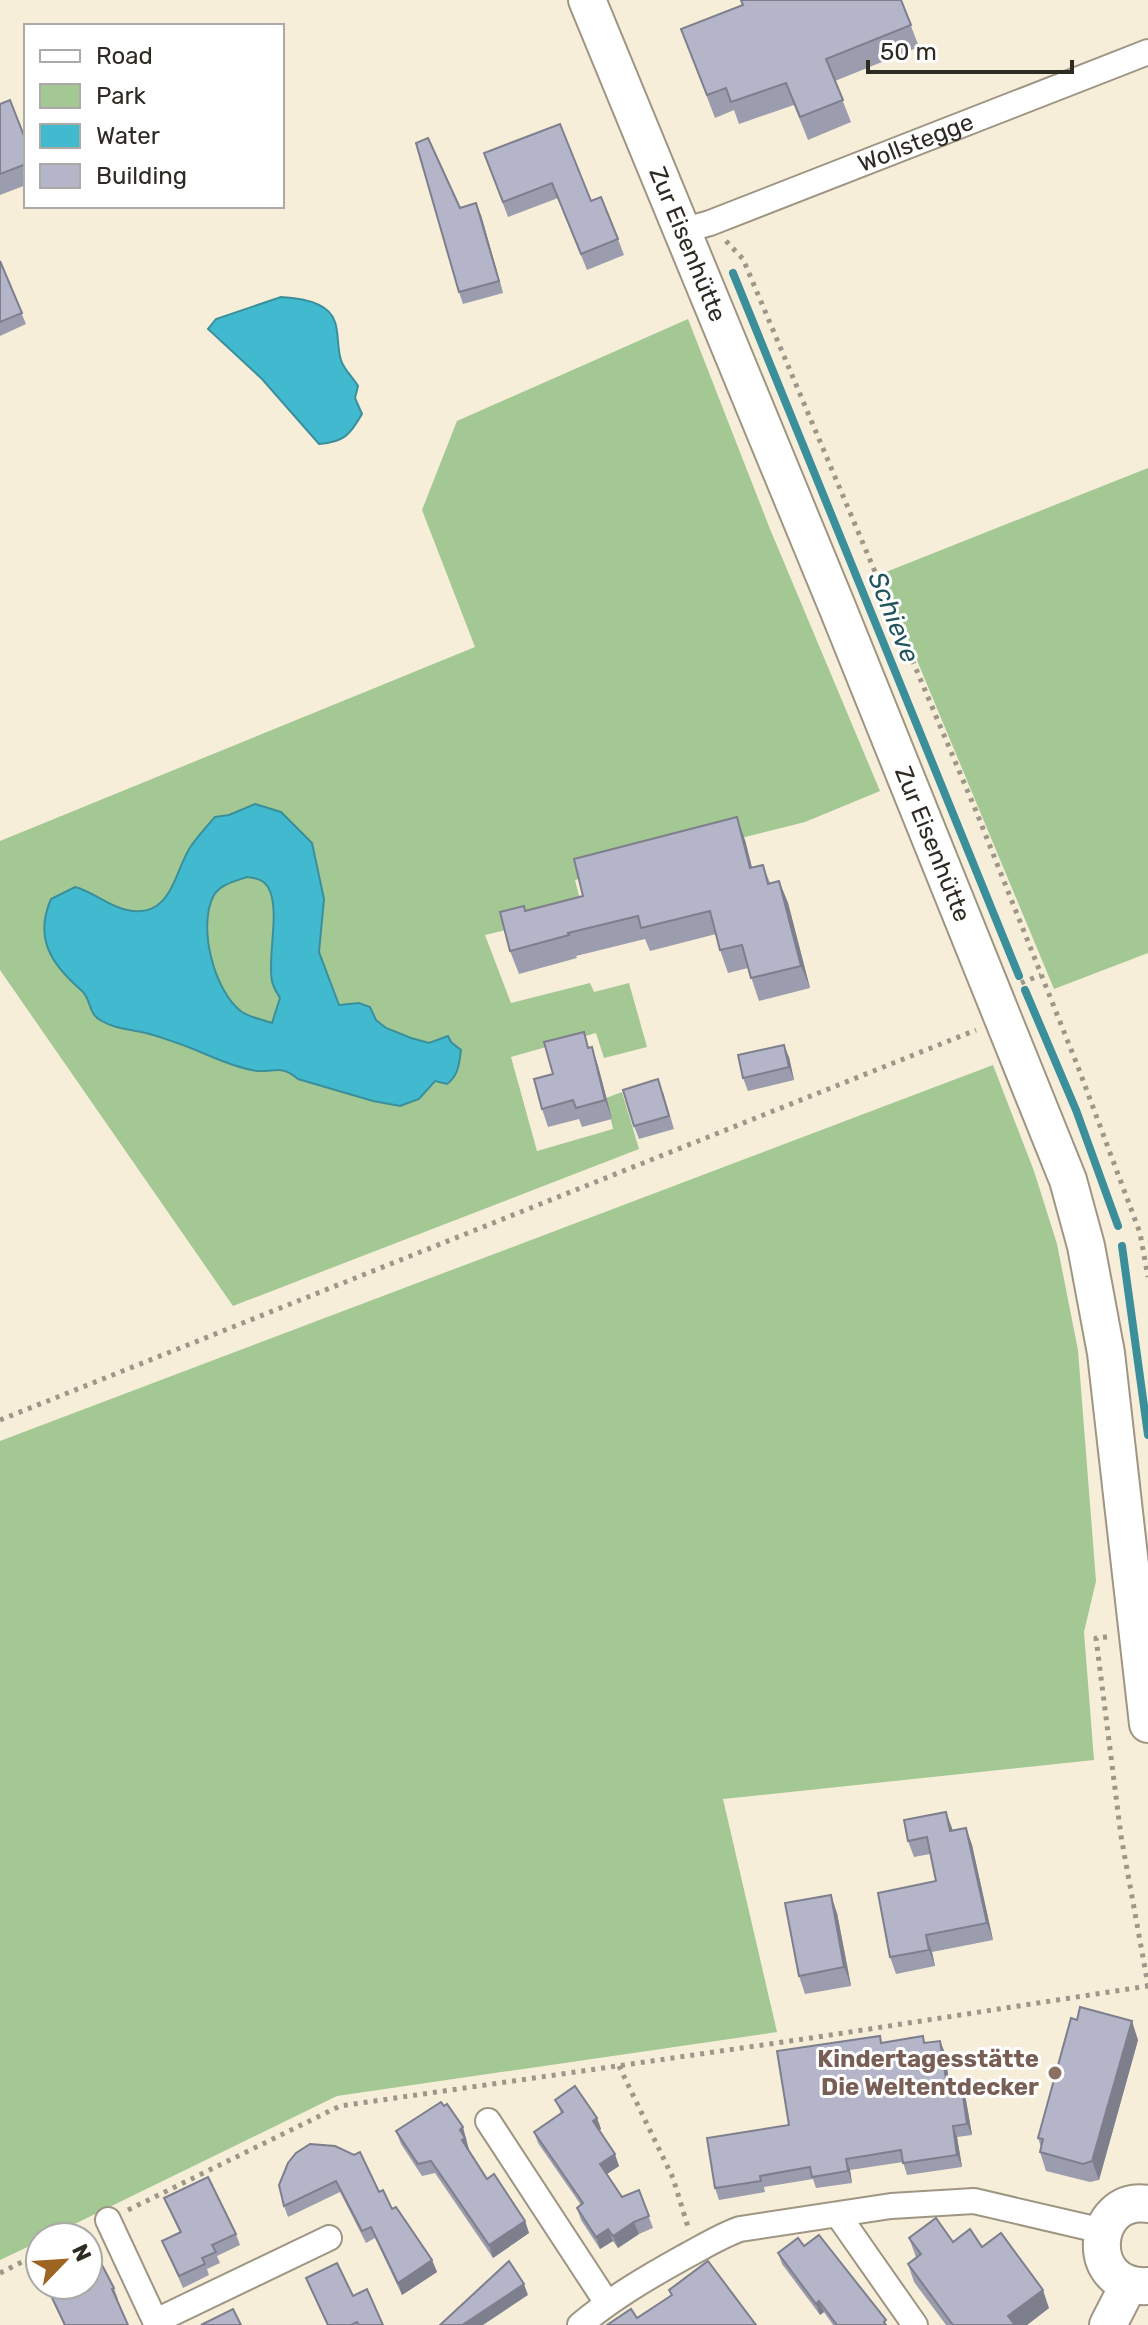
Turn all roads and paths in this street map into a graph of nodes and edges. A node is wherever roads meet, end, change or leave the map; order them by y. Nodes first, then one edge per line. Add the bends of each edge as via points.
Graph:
1 (587, 0) edge
2 (1148, 52) edge
3 (696, 227) junction
4 (994, 993) junction
5 (1148, 1277) edge
6 (0, 1420) edge
7 (1137, 1635) junction
8 (1148, 1724) edge
9 (1148, 1985) edge
10 (619, 2066) junction
11 (488, 2121) dead end
12 (1148, 2204) edge
13 (838, 2215) junction
14 (108, 2220) joint
15 (1103, 2231) junction
16 (329, 2238) dead end
17 (695, 2251) junction
18 (24, 2261) edge
19 (0, 2273) edge
20 (1139, 2285) edge
21 (607, 2303) junction
22 (157, 2323) edge
23 (580, 2325) edge
24 (915, 2325) edge
25 (1108, 2325) edge

1 - 3 street, Zur Eisenhütte
2 - 3 street, Wollstegge
3 - 4 street, Zur Eisenhütte
3 - 5 path via 743,259 976,811 1117,1165 1140,1233
4 - 6 path via 975,1031
4 - 7 street, Zur Eisenhütte via 1068,1180 1086,1246 1106,1353
7 - 8 street, Zur Eisenhütte
7 - 9 path via 1096,1638 1121,1836
9 - 10 path
10 - 14 path via 340,2106
10 - 17 path via 673,2178
11 - 21 street
12 - 15 street via 1125,2207
13 - 15 street via 974,2201
13 - 17 street via 740,2229
13 - 24 street
14 - 22 street
15 - 20 street via 1105,2263 1115,2276
16 - 22 street
17 - 21 street
18 - 19 path
20 - 25 street
21 - 23 street

